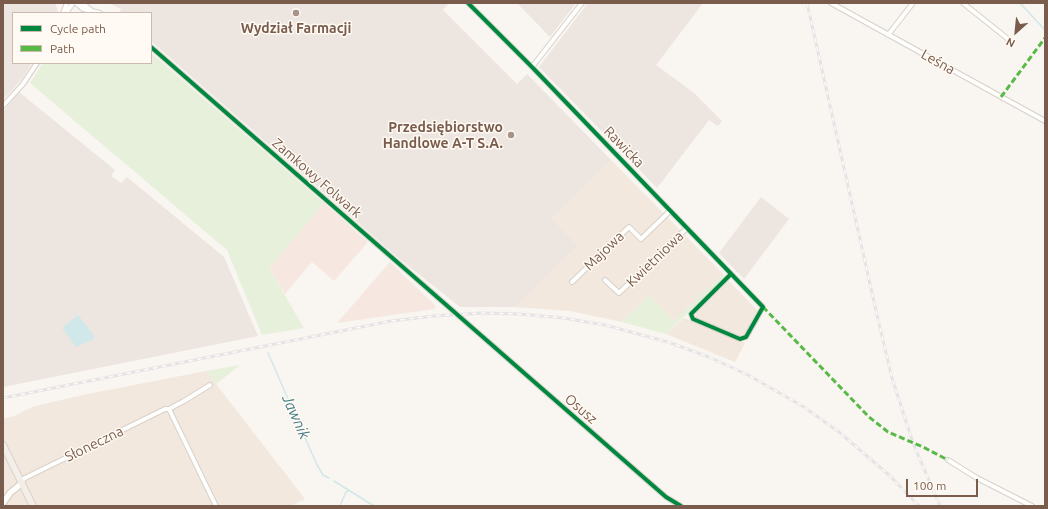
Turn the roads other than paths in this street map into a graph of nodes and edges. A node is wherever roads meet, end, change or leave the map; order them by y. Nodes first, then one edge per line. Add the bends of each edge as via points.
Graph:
1 (74, 3) edge
2 (82, 3) edge
3 (468, 3) edge
4 (582, 3) edge
5 (831, 3) edge
6 (913, 3) edge
7 (963, 3) edge
8 (65, 12) edge
9 (93, 12) joint
10 (888, 35) junction
11 (1008, 39) dead end
12 (152, 48) edge
13 (36, 64) edge
14 (532, 67) junction
15 (3, 106) edge
16 (1045, 121) edge
17 (670, 211) junction
18 (687, 228) junction
19 (731, 274) junction
20 (605, 280) dead end
21 (572, 282) dead end
22 (469, 325) joint
23 (210, 385) dead end
24 (169, 409) junction
25 (3, 444) edge
26 (948, 460) dead end
27 (22, 483) junction
28 (3, 503) edge
29 (33, 506) edge
30 (216, 506) edge
31 (681, 506) edge
32 (1030, 506) edge

1 - 8 street
1 - 9 street
2 - 9 street
3 - 14 street, Rawicka
4 - 14 street
5 - 10 street, Leśna
6 - 10 street
7 - 11 street
10 - 16 street, Leśna
12 - 22 street, Zamkowy Folwark
13 - 15 street
14 - 17 street, Rawicka
17 - 18 street, Rawicka
17 - 21 street, Majowa via 641,239 629,227
18 - 19 street, Rawicka
18 - 20 street, Kwietniowa via 619,293
19 - 19 street, Rawicka via 763,307 746,337 740,339 693,319 691,314
22 - 31 street, Osusz via 666,497
23 - 24 street, Słoneczna
24 - 27 street, Słoneczna via 23,479
24 - 30 street
25 - 27 main road
26 - 32 street
27 - 28 street via 10,492
27 - 29 main road

